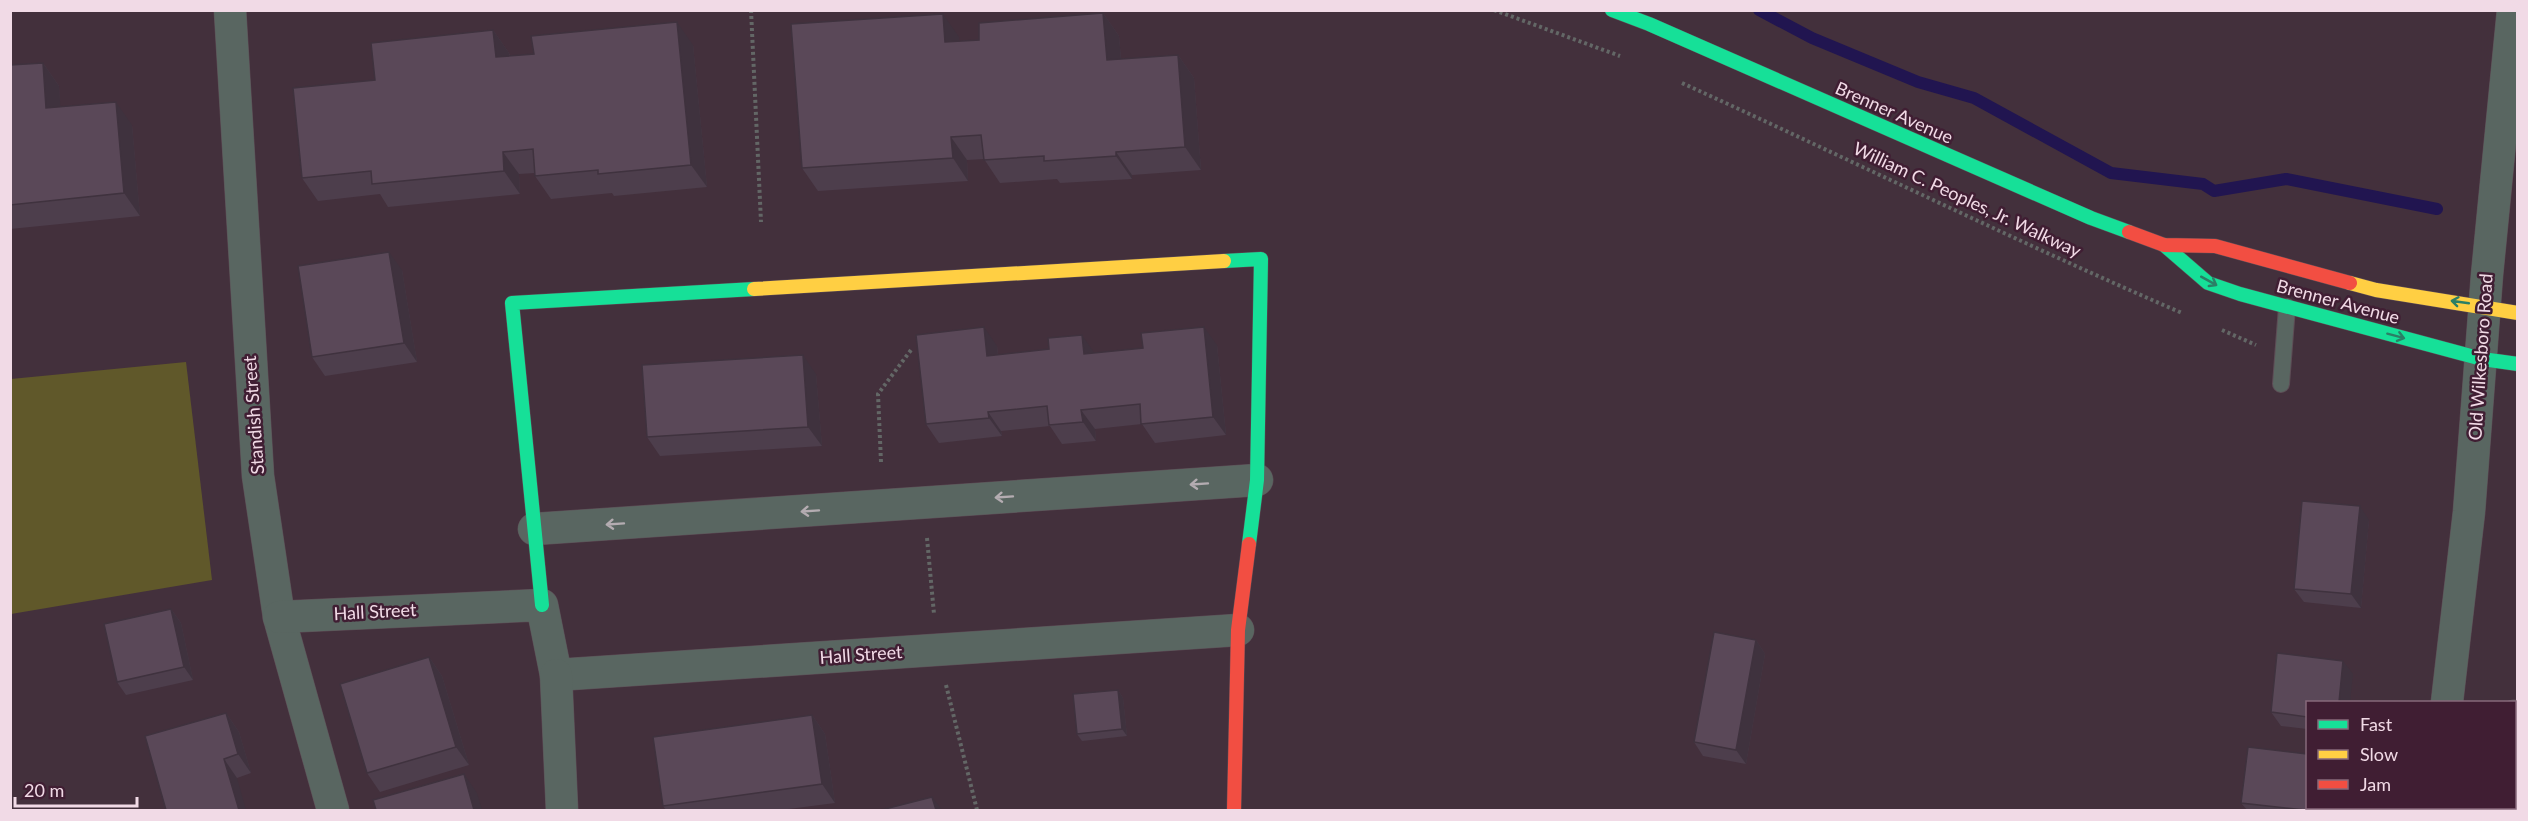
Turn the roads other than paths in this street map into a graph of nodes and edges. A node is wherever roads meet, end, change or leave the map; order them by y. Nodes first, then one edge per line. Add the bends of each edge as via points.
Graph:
1 (230, 10) edge
2 (1612, 10) edge
3 (2513, 10) edge
4 (2513, 48) edge
5 (2164, 245) junction
6 (2485, 306) junction
7 (2288, 307) junction
8 (2517, 313) edge
9 (2481, 359) junction
10 (2517, 364) edge
11 (2281, 384) dead end
12 (1257, 480) junction
13 (534, 529) junction
14 (542, 604) junction
15 (279, 616) junction
16 (1238, 630) junction
17 (556, 675) junction
18 (2447, 701) edge
19 (333, 810) edge
20 (562, 810) edge
21 (1234, 810) edge

1 - 15 street, Standish Street via 258,476
2 - 5 street, Brenner Avenue via 2091,218
3 - 4 street, Old Wilkesboro Road
4 - 6 street, Old Wilkesboro Road
6 -> 5 street, Brenner Avenue via 2376,290 2215,246
5 -> 7 street, Brenner Avenue via 2208,283
6 - 8 street, Brenner Avenue
6 - 9 street, Old Wilkesboro Road
7 -> 9 street, Brenner Avenue
7 - 11 lane
9 - 10 street, Brenner Avenue
9 - 18 street, Old Wilkesboro Road via 2469,512
12 -> 13 street
12 - 13 street via 1261,259 512,303
12 - 16 street
13 - 14 street
14 - 15 street, Hall Street
14 - 17 street
15 - 19 street, Standish Street
16 - 17 street, Hall Street
16 - 21 street
17 - 20 street

